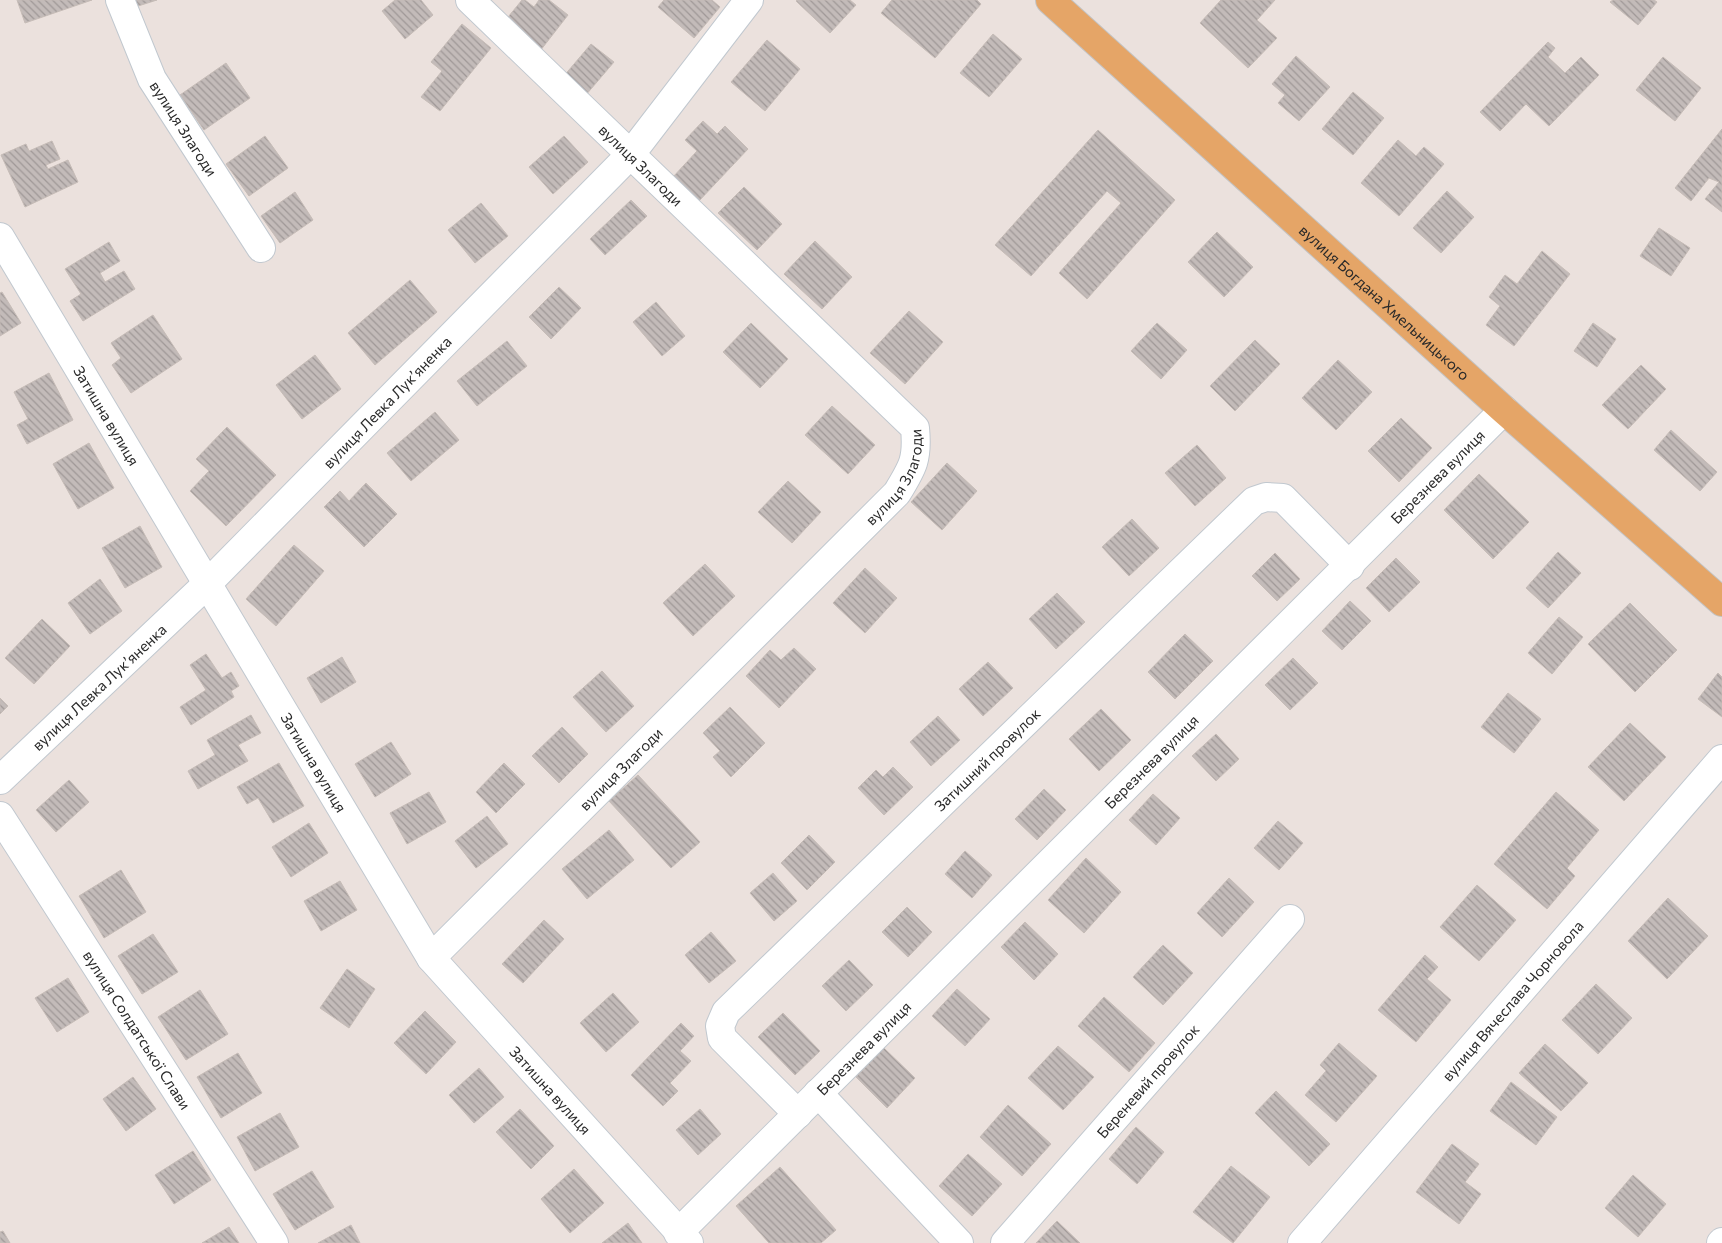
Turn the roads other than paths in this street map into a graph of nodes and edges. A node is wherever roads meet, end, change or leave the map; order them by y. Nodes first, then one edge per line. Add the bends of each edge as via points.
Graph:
1 (120, 0) edge
2 (470, 0) edge
3 (749, 0) edge
4 (1050, 0) edge
5 (630, 155) junction
6 (0, 237) edge
7 (261, 248) dead end
8 (1504, 410) junction
9 (1350, 566) junction
10 (206, 586) junction
11 (1722, 602) edge
12 (1722, 759) edge
13 (0, 780) edge
14 (0, 816) edge
15 (1290, 919) dead end
16 (431, 958) junction
17 (818, 1093) junction
18 (798, 1114) junction
19 (683, 1238) edge
20 (274, 1243) edge
21 (959, 1243) edge
22 (1005, 1243) edge
23 (1302, 1243) edge

1 - 7 street, вулиця Злагоди via 152,79
2 - 5 street, вулиця Злагоди
3 - 5 street, вулиця Левка Лукʼяненка
4 - 8 main road, вулиця Богдана Хмельницького
5 - 10 street, вулиця Левка Лукʼяненка
5 - 16 street, вулиця Злагоди via 915,428 917,452 897,493
6 - 10 street, Затишна вулиця
8 - 9 street, Березнева вулиця
8 - 11 main road, вулиця Богдана Хмельницького
9 - 17 street, Березнева вулиця
9 - 18 street, Затишний провулок via 1283,498 1266,497 1254,502 726,1012 720,1026 722,1038
10 - 13 street, вулиця Левка Лукʼяненка
10 - 16 street, Затишна вулиця
12 - 23 street, вулиця Вячеслава Чорновола
14 - 20 street, вулиця Солдатської Слави
15 - 22 street, Береневий провулок
16 - 19 street, Затишна вулиця
17 - 18 street, Березнева вулиця
17 - 21 street
18 - 19 street, Березнева вулиця

